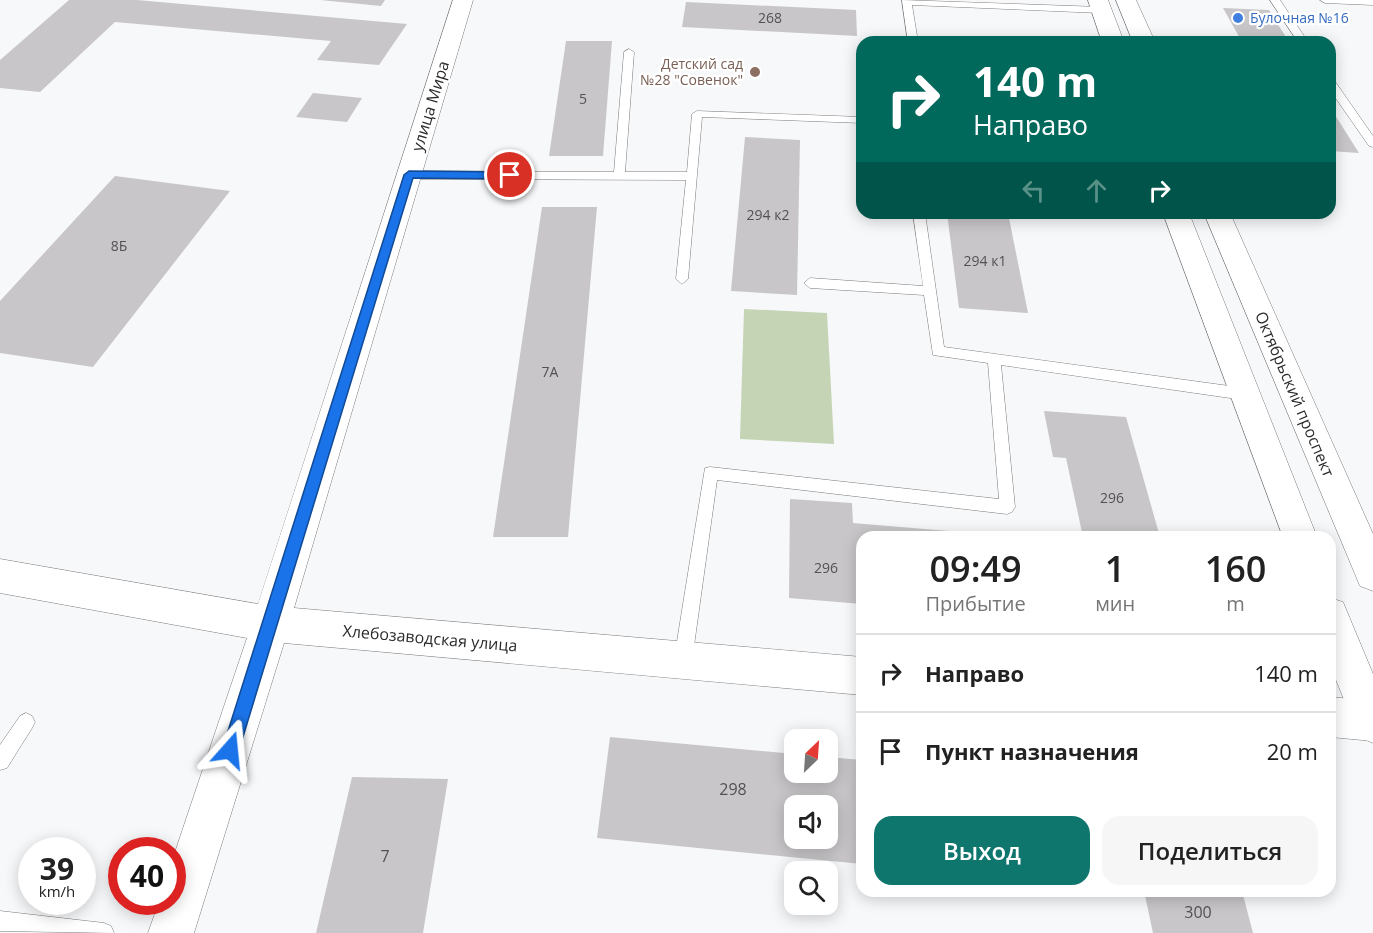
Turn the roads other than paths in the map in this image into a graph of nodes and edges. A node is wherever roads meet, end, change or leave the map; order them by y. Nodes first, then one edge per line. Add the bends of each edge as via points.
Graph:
1 (463, 0) edge
2 (1126, 0) edge
3 (1275, 0) edge
4 (1325, 0) edge
5 (908, 1) edge
6 (1373, 2) edge
7 (1099, 5) edge
8 (912, 36) edge
9 (1111, 36) edge
10 (1141, 36) edge
11 (1299, 36) edge
12 (629, 52) dead end
13 (1336, 91) edge
14 (856, 120) edge
15 (1373, 144) edge
16 (409, 175) junction
17 (619, 176) junction
18 (692, 176) junction
19 (921, 219) edge
20 (1178, 219) edge
21 (1220, 219) edge
22 (682, 279) dead end
23 (810, 283) dead end
24 (930, 291) junction
25 (994, 359) junction
26 (1244, 394) junction
27 (1298, 531) edge
28 (1373, 574) edge
29 (0, 576) edge
30 (270, 624) junction
31 (1336, 630) edge
32 (684, 660) junction
33 (856, 675) edge
34 (1336, 718) edge
35 (26, 722) dead end
36 (1373, 722) edge
37 (0, 761) edge
38 (0, 921) edge
39 (104, 933) edge
40 (171, 933) edge

1 - 16 street, улица Мира
2 - 10 street
3 - 11 lane
4 - 6 lane
5 - 7 lane
5 - 8 lane
7 - 9 street
12 - 17 lane
13 - 15 lane
14 - 18 lane via 697,114
16 - 17 lane
16 - 30 street, улица Мира
17 - 18 lane
18 - 22 lane
19 - 24 lane
20 - 26 street
21 - 28 street, Октябрьский проспект
23 - 24 lane
24 - 25 lane via 938,351
25 - 26 lane
25 - 32 lane via 1006,507 710,473
26 - 27 street
29 - 30 street, Хлебозаводская улица
30 - 32 street, Хлебозаводская улица
30 - 40 street, улица Мира
31 - 36 street
32 - 33 street, Хлебозаводская улица
34 - 36 street
35 - 37 lane
38 - 39 lane

